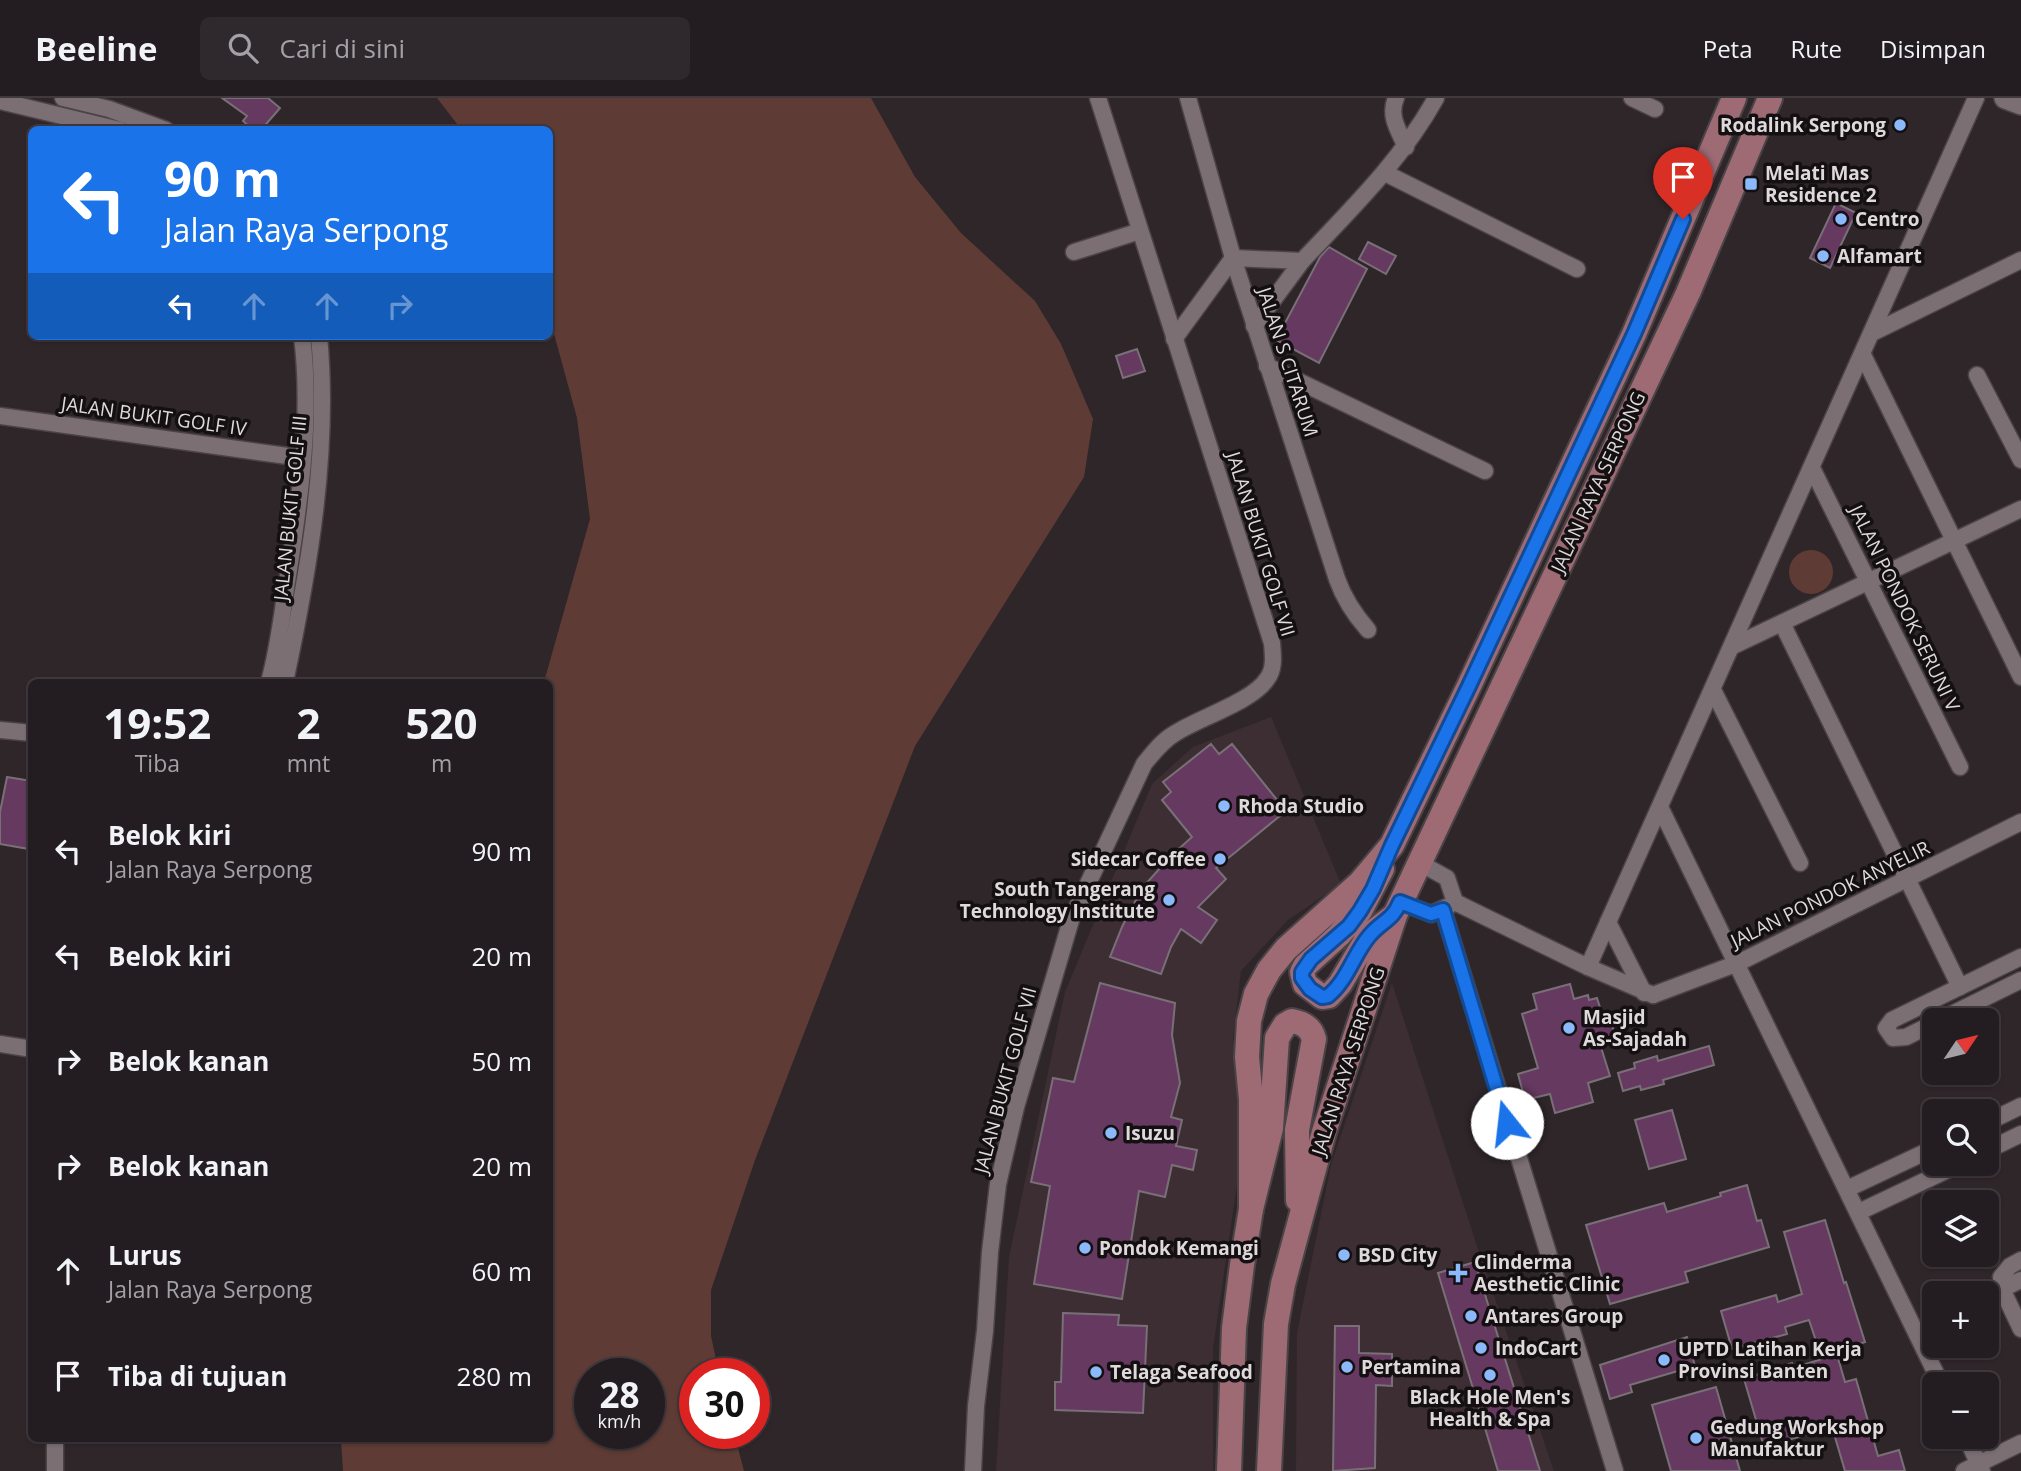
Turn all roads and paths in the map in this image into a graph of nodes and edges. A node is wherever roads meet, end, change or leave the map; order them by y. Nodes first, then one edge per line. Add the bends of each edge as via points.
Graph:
1 (63, 98) edge
2 (1098, 98) edge
3 (1188, 98) edge
4 (1396, 98) edge
5 (1436, 98) edge
6 (1632, 98) edge
7 (1734, 98) edge
8 (1770, 98) edge
9 (1976, 98) edge
10 (2005, 98) edge
11 (0, 101) edge
12 (2021, 104) edge
13 (1655, 109) dead end
14 (103, 126) edge
15 (155, 126) edge
16 (1406, 147) junction
17 (1385, 173) junction
18 (1140, 231) junction
19 (1073, 252) dead end
20 (1233, 258) junction
21 (2021, 260) edge
22 (1302, 261) junction
23 (1577, 269) dead end
24 (1254, 326) junction
25 (1874, 332) junction
26 (1174, 339) junction
27 (302, 340) edge
28 (320, 340) edge
29 (1863, 355) junction
30 (1267, 366) junction
31 (1976, 375) dead end
32 (0, 416) edge
33 (302, 458) junction
34 (2021, 460) edge
35 (1812, 468) junction
36 (1485, 471) dead end
37 (2021, 509) edge
38 (1956, 541) junction
39 (1869, 581) junction
40 (1782, 623) junction
41 (1368, 630) dead end
42 (1733, 646) junction
43 (2021, 677) edge
44 (270, 679) edge
45 (286, 679) edge
46 (1713, 690) junction
47 (0, 730) edge
48 (28, 733) edge
49 (1960, 768) dead end
50 (1660, 807) junction
51 (2021, 822) edge
52 (1392, 845) junction
53 (1418, 862) junction
54 (1800, 863) dead end
55 (1908, 879) junction
56 (1450, 900) junction
57 (1397, 908) junction
58 (1608, 922) junction
59 (2021, 957) edge
60 (1738, 963) junction
61 (1588, 967) junction
62 (2021, 980) edge
63 (1960, 986) junction
64 (1651, 999) junction
65 (1964, 1008) edge
66 (1922, 1028) edge
67 (0, 1044) edge
68 (28, 1048) edge
69 (2021, 1106) edge
70 (1999, 1117) edge
71 (2021, 1134) edge
72 (1999, 1145) edge
73 (1922, 1154) edge
74 (1935, 1176) edge
75 (1847, 1189) junction
76 (1251, 1209) junction
77 (1859, 1212) junction
78 (1299, 1222) junction
79 (2021, 1260) edge
80 (2021, 1280) edge
81 (2002, 1289) junction
82 (2021, 1329) edge
83 (1935, 1372) edge
84 (55, 1442) edge
85 (2021, 1443) edge
86 (1969, 1449) edge
87 (1975, 1469) edge
88 (55, 1471) edge
89 (973, 1471) edge
90 (1229, 1471) edge
91 (1269, 1471) edge
92 (1615, 1471) edge

1 - 15 street
2 - 18 street, JALAN BUKIT GOLF VII
3 - 20 street, JALAN S CITARUM
4 - 16 street via 1393,117
5 - 16 street
6 - 13 street
7 - 52 main road, JALAN RAYA SERPONG via 1634,334
8 - 53 main road, JALAN RAYA SERPONG via 1688,293
9 - 25 street
10 - 12 street
11 - 14 street
16 - 17 street
17 - 22 street
17 - 23 street
18 - 19 street
18 - 26 street, JALAN BUKIT GOLF VII
20 - 22 street
20 - 24 street, JALAN S CITARUM
20 - 26 street
21 - 25 street
22 - 24 street
24 - 30 street, JALAN S CITARUM
25 - 29 street
26 - 89 street, JALAN BUKIT GOLF VII via 1272,643 1274,663 1268,679 1254,692 1173,734 1143,764 1071,920 998,1184
27 - 33 street, JALAN BUKIT GOLF III via 306,391
28 - 45 street, JALAN BUKIT GOLF III via 320,461
29 - 35 street
29 - 38 street
30 - 36 street
30 - 41 street, JALAN S CITARUM via 1340,589
31 - 34 street
32 - 33 street, JALAN BUKIT GOLF IV
33 - 44 street, JALAN BUKIT GOLF III
35 - 39 street, JALAN PONDOK SERUNI V
35 - 42 street
37 - 38 street
38 - 39 street
38 - 43 street
39 - 40 street
39 - 49 street, JALAN PONDOK SERUNI V
40 - 42 street
40 - 55 street
42 - 46 street
46 - 50 street
46 - 54 street
47 - 48 street
50 - 58 street
50 - 60 street
51 - 55 street, JALAN PONDOK ANYELIR
52 - 57 main road via 1360,911 1305,966 1305,984 1322,997 1328,996 1369,935
52 - 76 main road, JALAN RAYA SERPONG via 1360,883 1286,949 1256,994 1247,1057
53 - 56 street via 1447,878
53 - 57 main road, JALAN RAYA SERPONG
55 - 60 street, JALAN PONDOK ANYELIR
55 - 63 street
56 - 57 street via 1431,914
56 - 61 street
56 - 92 street
57 - 78 main road, JALAN RAYA SERPONG
58 - 61 street
58 - 64 street
59 - 63 street
60 - 64 street, JALAN PONDOK ANYELIR
60 - 75 street
61 - 64 street
62 - 65 street
63 - 66 street via 1892,1020 1886,1028 1899,1039
67 - 68 street
69 - 70 street
71 - 72 street
73 - 75 street
74 - 77 street
75 - 77 street
76 - 78 main road via 1271,1128 1277,1038 1285,1025 1300,1022 1312,1031 1314,1039 1297,1130
76 - 90 main road via 1234,1328
77 - 83 street
78 - 91 main road via 1276,1324
79 - 81 street via 2004,1272
80 - 81 street
81 - 82 street
84 - 88 street
85 - 87 street
86 - 87 street

